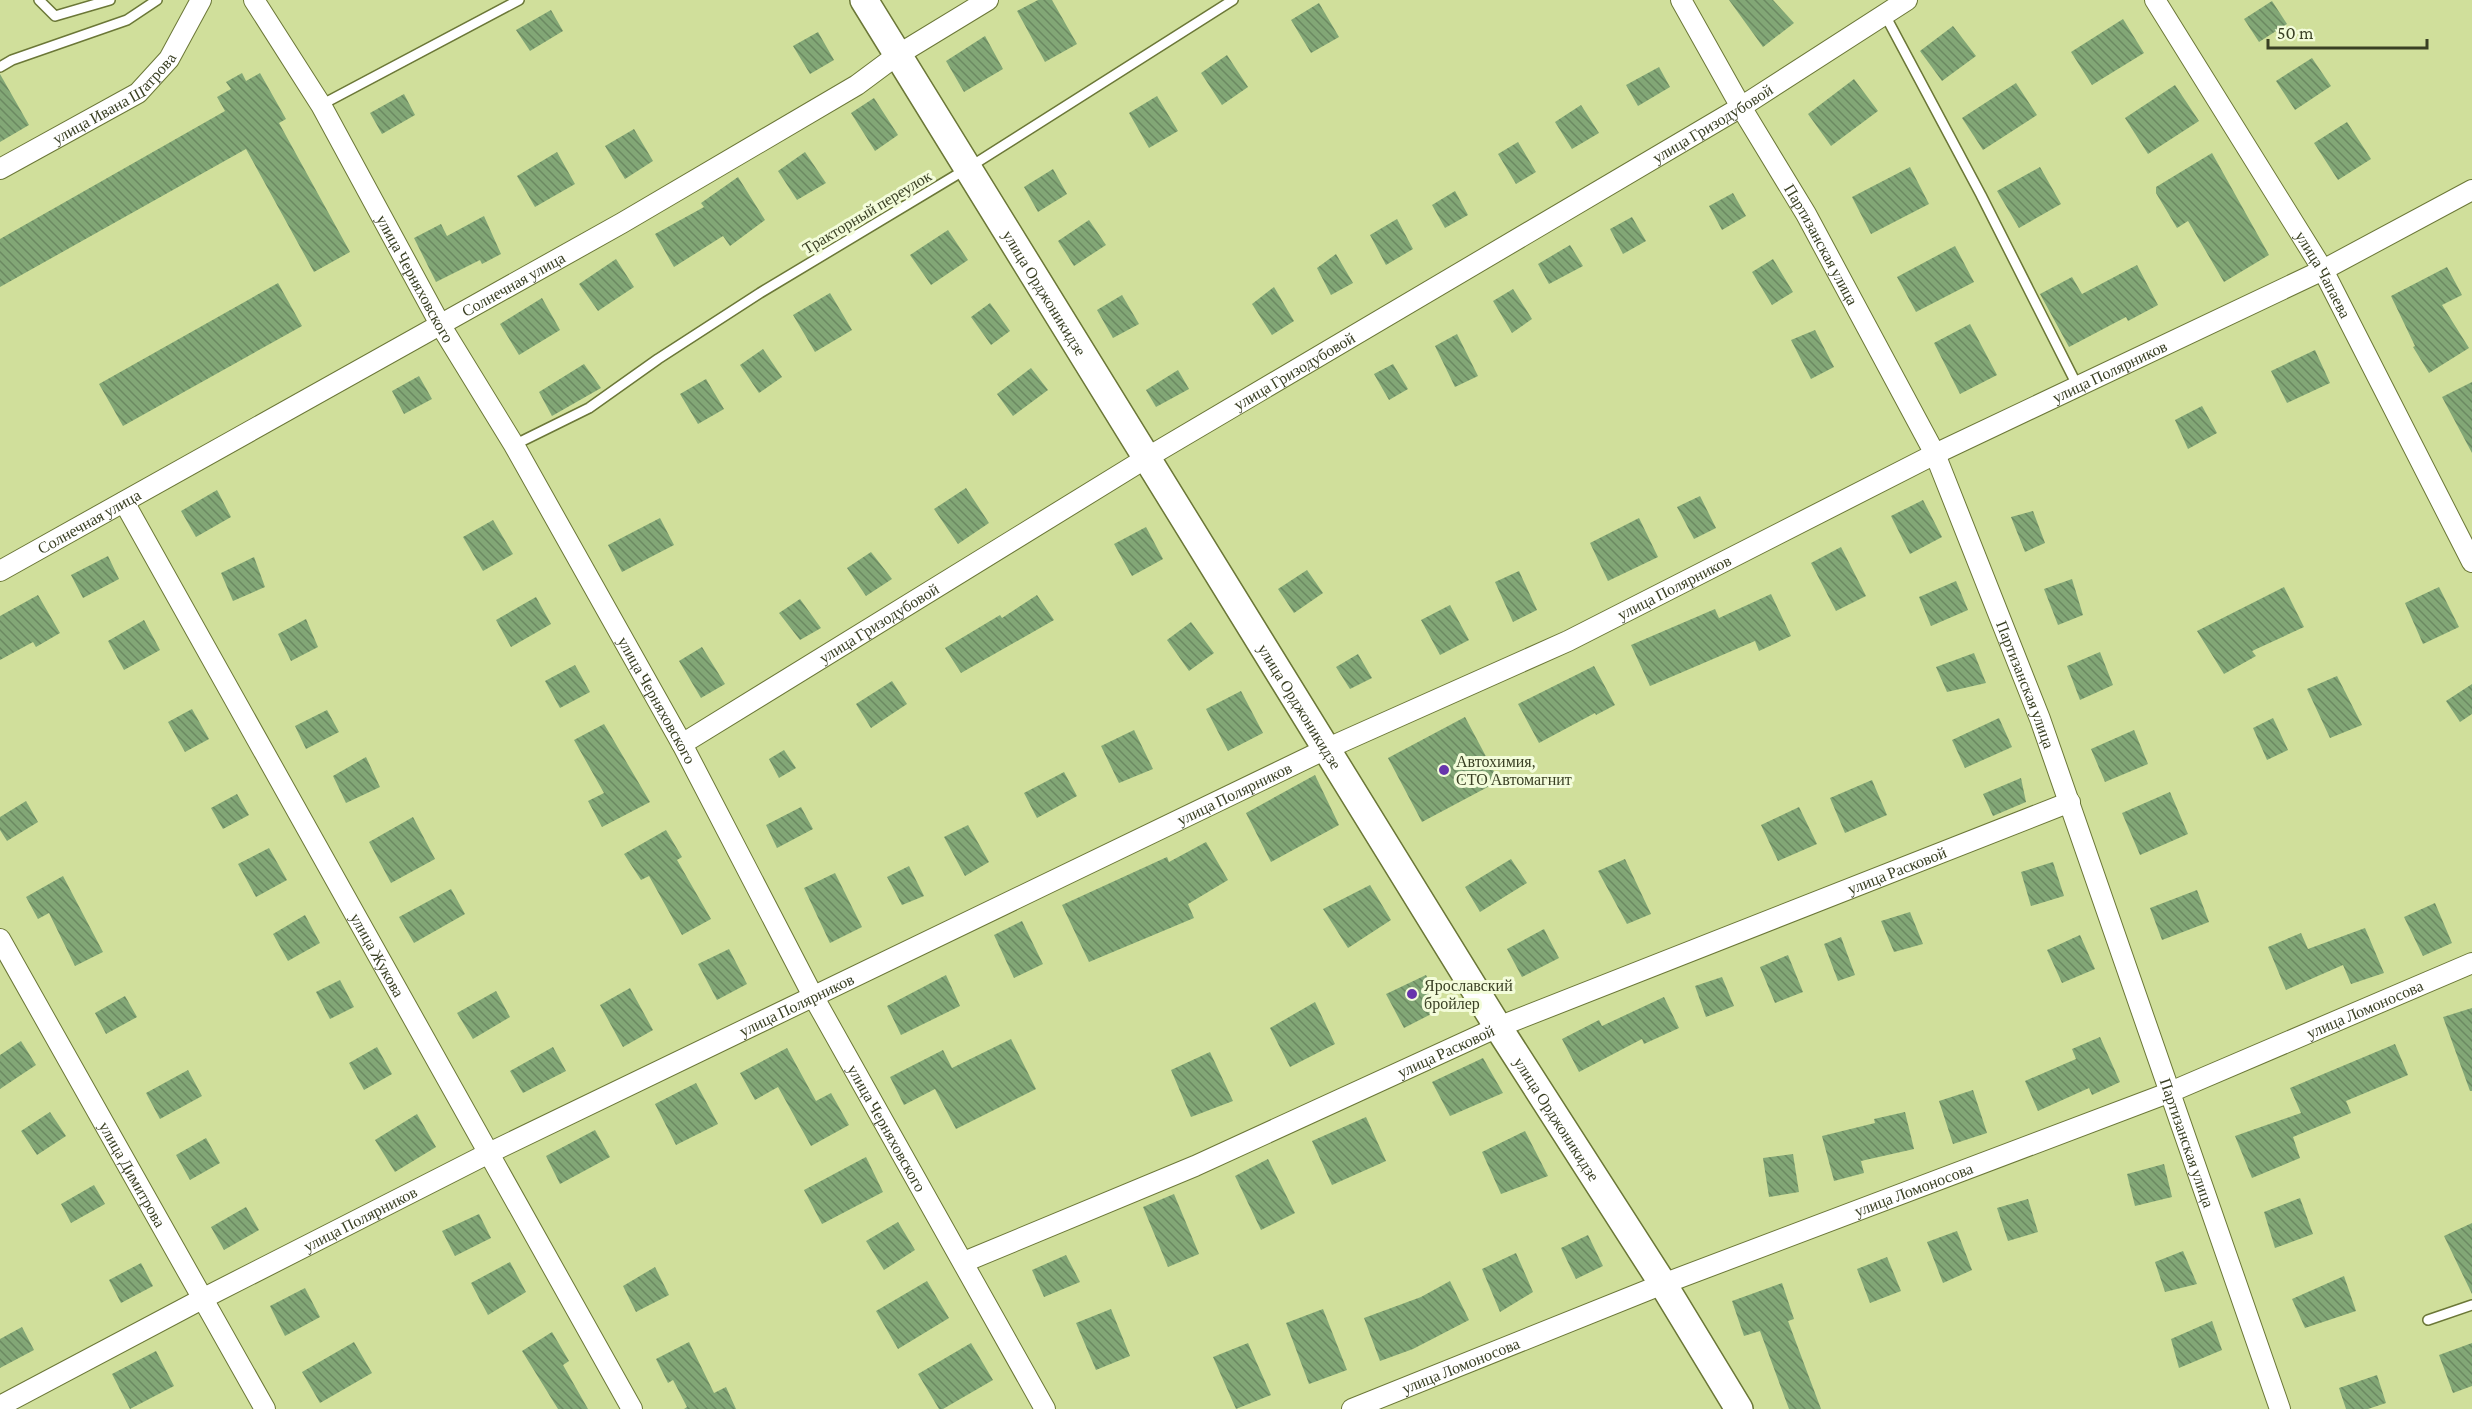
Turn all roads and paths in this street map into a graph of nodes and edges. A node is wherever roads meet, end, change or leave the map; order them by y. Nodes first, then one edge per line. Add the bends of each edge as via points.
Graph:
1 (39, 0) edge
2 (110, 0) edge
3 (157, 0) edge
4 (201, 0) edge
5 (254, 0) edge
6 (519, 0) edge
7 (864, 0) edge
8 (988, 0) edge
9 (1233, 0) edge
10 (1681, 0) edge
11 (1907, 0) edge
12 (2156, 0) edge
13 (1885, 15) junction
14 (896, 56) junction
15 (0, 67) edge
16 (321, 105) junction
17 (1741, 107) junction
18 (968, 168) junction
19 (0, 169) edge
20 (2472, 190) edge
21 (2323, 270) junction
22 (441, 326) junction
23 (2078, 387) junction
24 (514, 445) junction
25 (1935, 454) junction
26 (1148, 457) junction
27 (124, 502) junction
28 (2472, 562) edge
29 (0, 571) edge
30 (682, 744) junction
31 (1326, 749) junction
32 (2070, 802) junction
33 (0, 939) edge
34 (2472, 963) edge
35 (813, 996) junction
36 (1498, 1027) junction
37 (2168, 1093) junction
38 (489, 1153) junction
39 (964, 1262) junction
40 (1663, 1284) junction
41 (202, 1299) junction
42 (2472, 1305) edge
43 (2428, 1320) dead end
44 (0, 1406) edge
45 (266, 1409) edge
46 (632, 1409) edge
47 (1045, 1409) edge
48 (1352, 1409) edge
49 (1739, 1409) edge
50 (2280, 1409) edge

1 - 2 lane via 55,16
3 - 15 lane via 127,20
4 - 19 street, улица Ивана Шатрова via 169,59 138,93
5 - 16 street, улица Черняховского
6 - 16 lane
7 - 14 main road, улица Орджоникидзе
8 - 14 street, Солнечная улица
9 - 18 lane, Тракторный переулок
10 - 17 street, Партизанская улица
11 - 13 street, улица Гризодубовой
12 - 21 street, улица Чапаева
13 - 17 street, улица Гризодубовой
13 - 23 lane
14 - 18 main road, улица Орджоникидзе
14 - 22 street, Солнечная улица via 857,85
16 - 22 street, улица Черняховского
17 - 25 street, Партизанская улица via 1806,214
17 - 26 street, улица Гризодубовой
18 - 24 lane, Тракторный переулок via 760,293 589,408
18 - 26 main road, улица Орджоникидзе
20 - 21 street, улица Полярников
21 - 23 street, улица Полярников
21 - 28 street, улица Чапаева
22 - 24 street, улица Черняховского
22 - 27 street, Солнечная улица
23 - 25 street, улица Полярников
24 - 30 street, улица Черняховского
25 - 31 street, улица Полярников via 1568,641
25 - 32 street, Партизанская улица
26 - 30 street, улица Гризодубовой
26 - 31 main road, улица Орджоникидзе
27 - 29 street, Солнечная улица
27 - 38 street, улица Жукова
30 - 35 street, улица Черняховского
31 - 35 street, улица Полярников
31 - 36 main road, улица Орджоникидзе
32 - 36 street, улица Расковой
32 - 37 street, Партизанская улица
33 - 41 street, улица Димитрова
34 - 37 street, улица Ломоносова
35 - 38 street, улица Полярников
35 - 39 street, улица Черняховского
36 - 39 street, улица Расковой via 1195,1167
36 - 40 main road, улица Орджоникидзе
37 - 40 street, улица Ломоносова
37 - 50 street, Партизанская улица
38 - 41 street, улица Полярников
38 - 46 street, улица Жукова
39 - 47 street, улица Черняховского
40 - 48 street, улица Ломоносова
40 - 49 main road, улица Орджоникидзе
41 - 44 street, улица Полярников
41 - 45 street, улица Димитрова
42 - 43 lane

